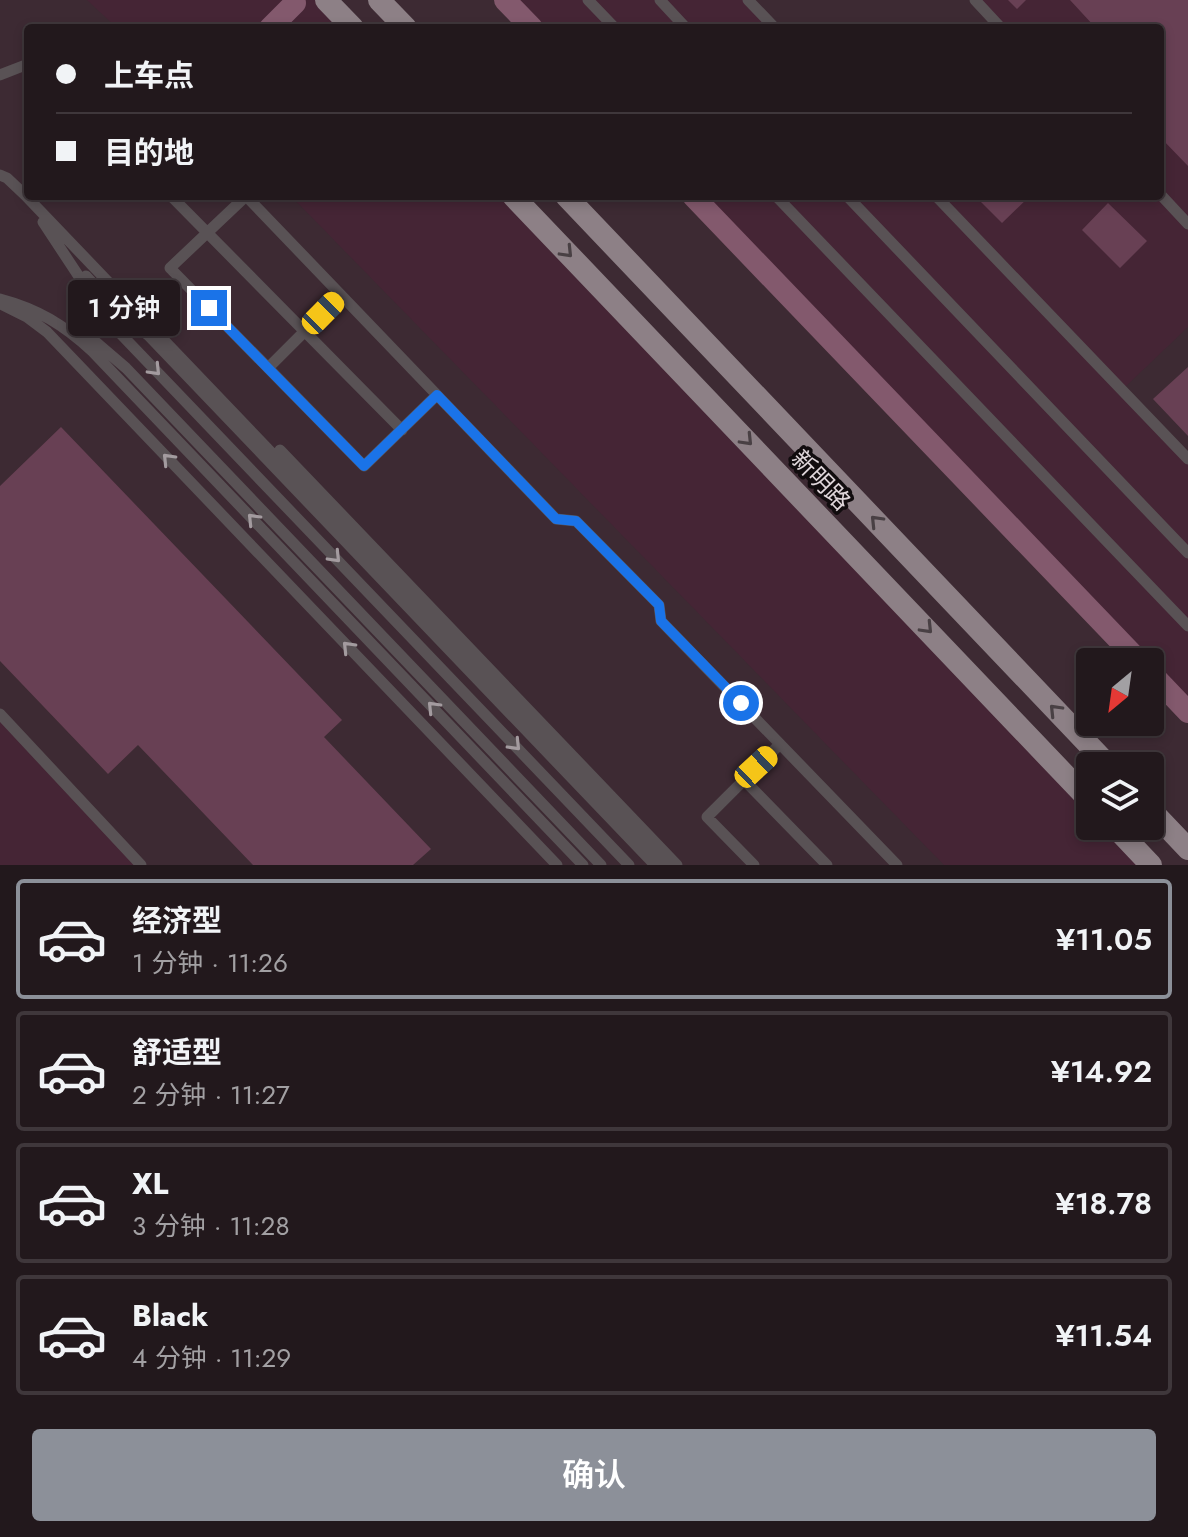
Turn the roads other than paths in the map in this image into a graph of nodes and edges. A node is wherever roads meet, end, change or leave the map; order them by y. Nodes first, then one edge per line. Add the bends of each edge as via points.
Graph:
1 (326, 0) edge
2 (379, 0) edge
3 (588, 0) edge
4 (660, 0) edge
5 (748, 0) edge
6 (975, 0) edge
7 (349, 24) edge
8 (402, 24) edge
9 (611, 24) edge
10 (682, 24) edge
11 (771, 24) edge
12 (997, 24) edge
13 (24, 69) edge
14 (0, 75) edge
15 (0, 175) edge
16 (24, 194) edge
17 (1164, 198) edge
18 (28, 200) edge
19 (30, 200) edge
20 (31, 200) edge
21 (175, 200) edge
22 (242, 200) edge
23 (250, 200) edge
24 (517, 200) edge
25 (570, 200) edge
26 (780, 200) edge
27 (851, 200) edge
28 (940, 200) edge
29 (1188, 224) edge
30 (208, 234) junction
31 (64, 253) junction
32 (341, 295) junction
33 (0, 301) edge
34 (46, 316) junction
35 (305, 331) junction
36 (268, 368) junction
37 (437, 395) junction
38 (402, 430) junction
39 (1188, 459) edge
40 (1188, 553) edge
41 (1188, 626) edge
42 (0, 714) edge
43 (780, 744) junction
44 (1096, 752) edge
45 (744, 780) junction
46 (1076, 786) edge
47 (1164, 824) edge
48 (1127, 840) edge
49 (1188, 849) edge
50 (889, 862) edge
51 (141, 865) edge
52 (557, 865) edge
53 (583, 865) edge
54 (601, 865) edge
55 (629, 865) edge
56 (655, 865) edge
57 (666, 865) edge
58 (677, 865) edge
59 (754, 865) edge
60 (827, 865) edge
61 (1151, 865) edge

1 - 7 main road
2 - 8 main road
3 - 9 lane
4 - 10 lane
5 - 11 lane
6 - 12 lane
13 - 14 lane
15 - 16 lane
17 - 29 lane
18 - 31 lane
19 - 57 lane
20 - 58 lane via 67,228
21 - 30 lane
22 - 30 lane
23 - 32 lane
24 -> 46 main road, 新明路
44 -> 25 main road, 新明路
26 - 41 lane
27 - 40 lane
28 - 39 lane
30 - 35 lane
30 - 36 lane via 170,268
31 -> 55 lane via 116,329
31 - 56 lane
32 - 35 lane
32 - 37 lane
33 - 34 lane
52 -> 33 lane via 47,332
53 -> 34 lane via 92,351
34 - 54 lane via 91,338 126,368
35 - 36 lane
35 - 38 lane
36 - 38 lane via 364,466
37 - 38 lane
37 - 43 lane via 556,519 576,521 659,605 661,621
42 - 51 lane
43 - 45 lane
43 - 50 lane
45 - 59 lane via 707,817
45 - 60 lane
47 - 49 main road
48 - 61 main road

